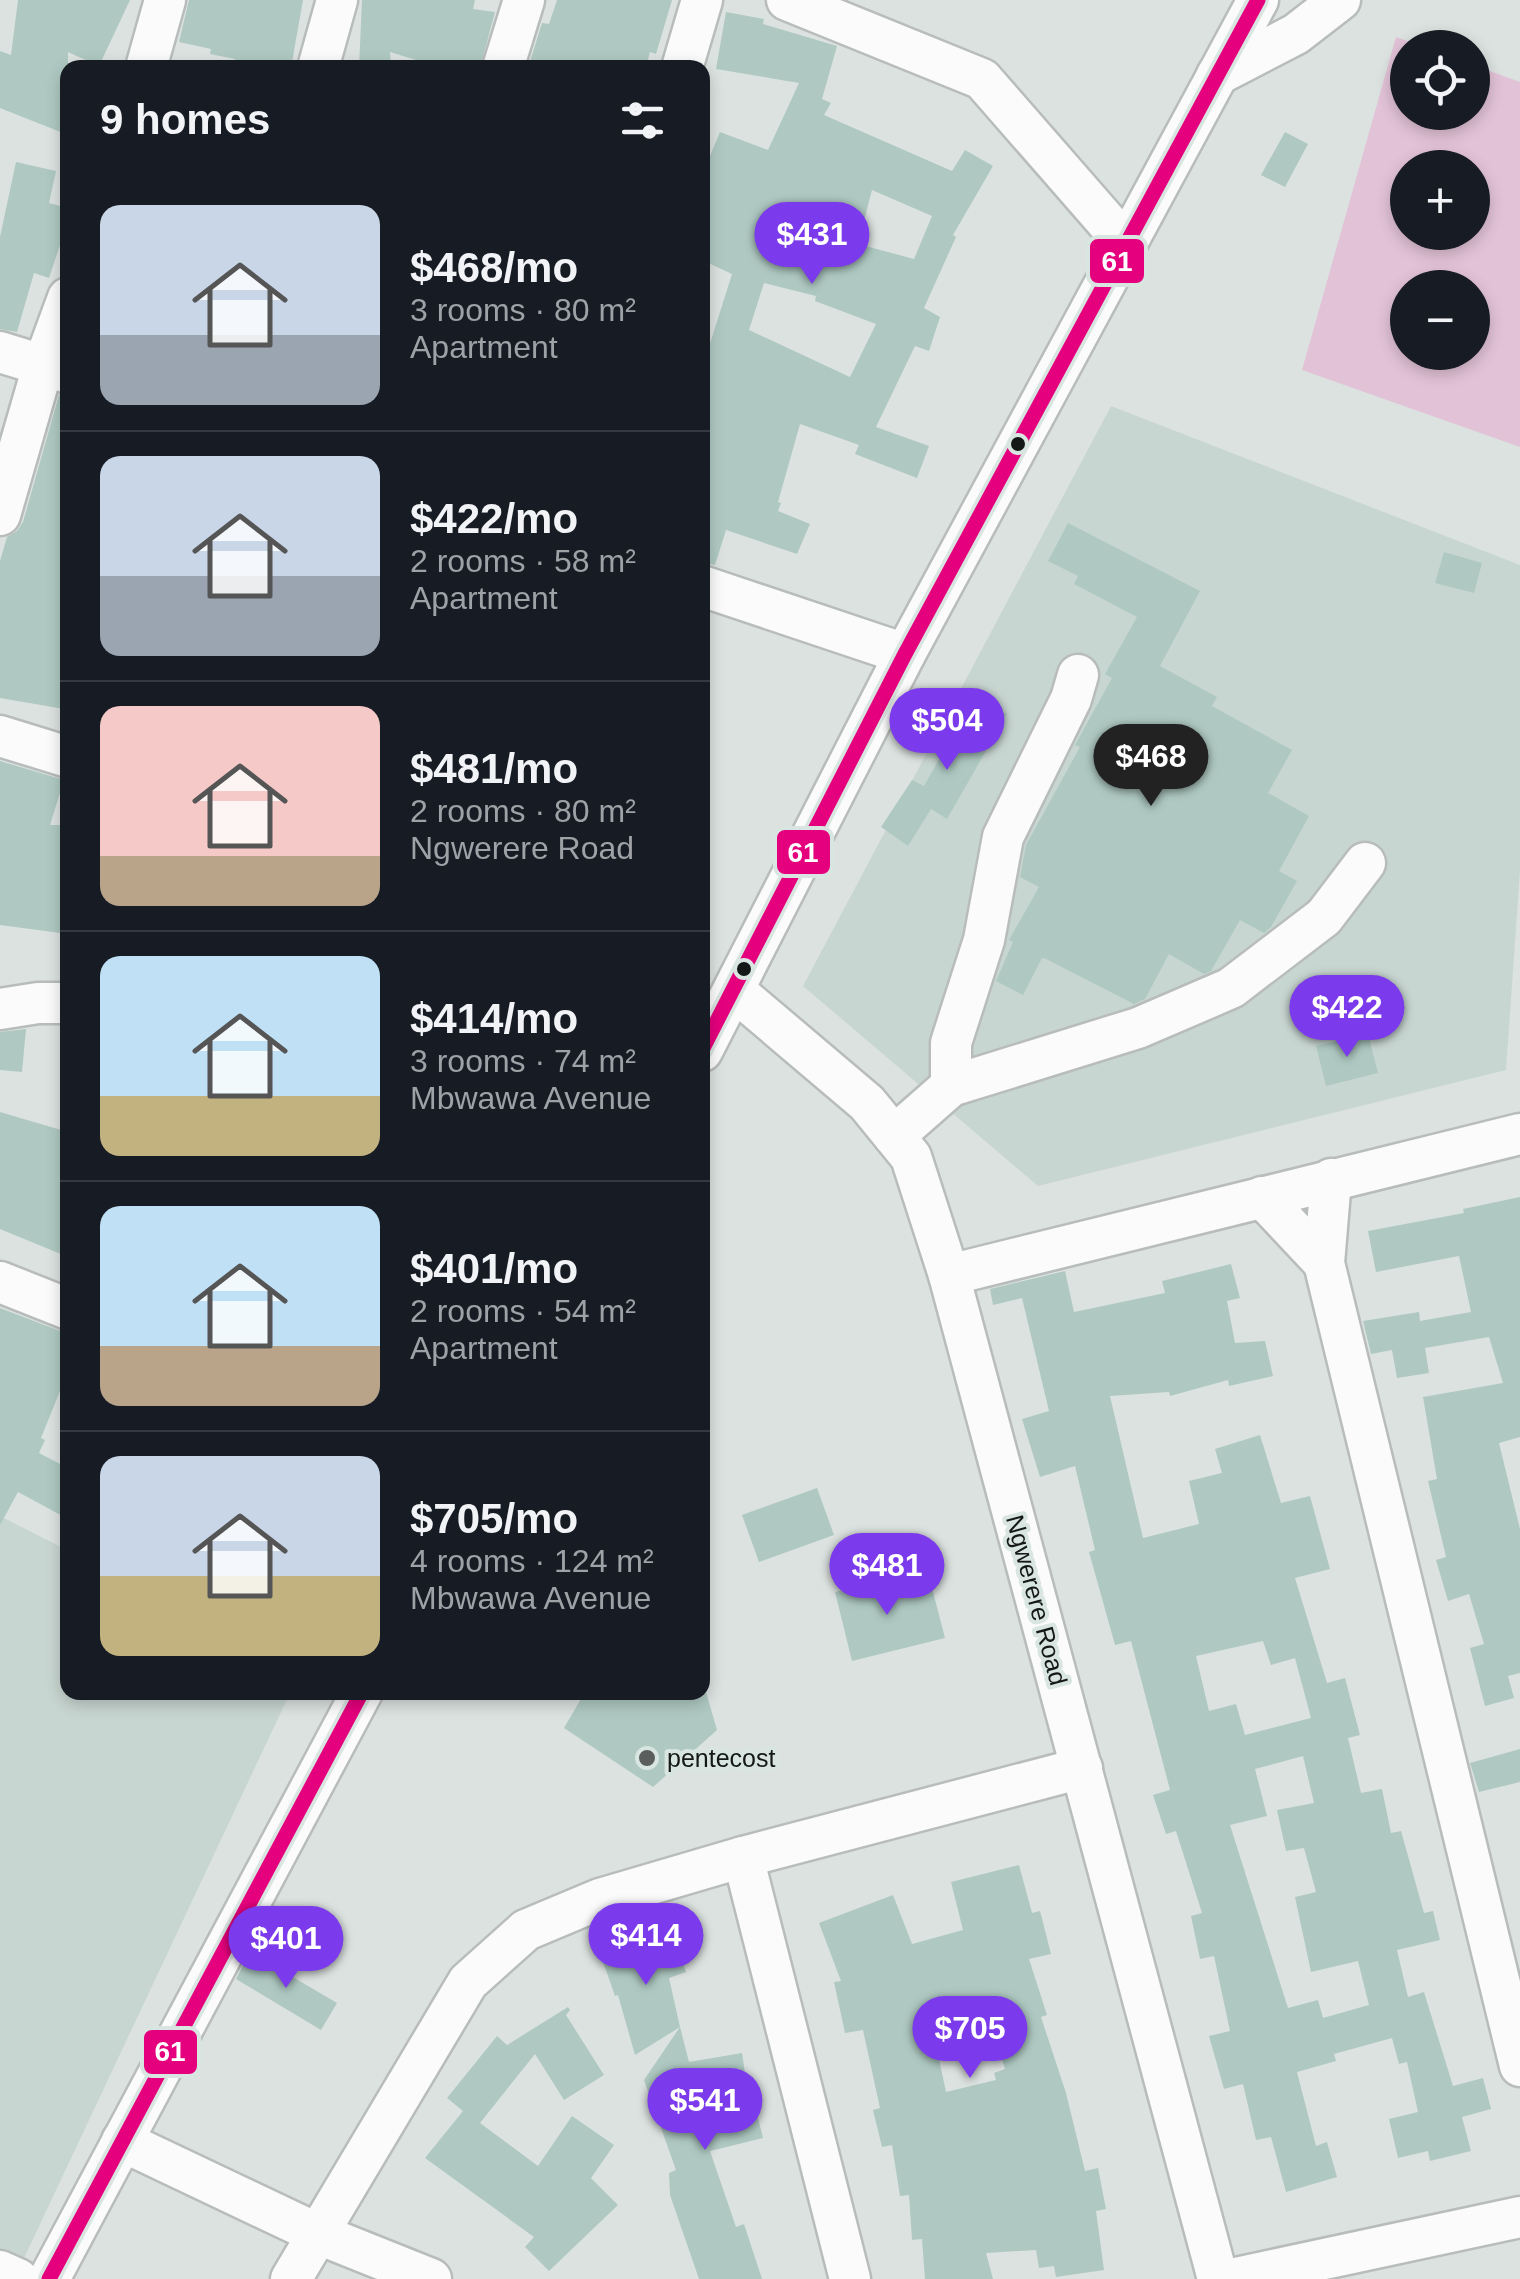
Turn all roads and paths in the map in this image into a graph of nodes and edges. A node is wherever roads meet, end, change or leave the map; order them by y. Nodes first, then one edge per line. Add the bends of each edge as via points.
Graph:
1 (165, 0) edge
2 (337, 0) edge
3 (524, 0) edge
4 (702, 0) edge
5 (788, 0) edge
6 (1258, 0) edge
7 (1340, 0) edge
8 (148, 60) edge
9 (320, 60) edge
10 (505, 60) edge
11 (684, 60) edge
12 (1217, 75) junction
13 (1126, 244) junction
14 (60, 342) edge
15 (0, 352) edge
16 (55, 370) edge
17 (0, 515) edge
18 (710, 589) edge
19 (905, 654) junction
20 (1078, 675) dead end
21 (0, 736) edge
22 (60, 755) edge
23 (1365, 863) dead end
24 (734, 991) junction
25 (60, 1004) edge
26 (0, 1009) edge
27 (710, 1030) edge
28 (951, 1086) junction
29 (1520, 1134) edge
30 (894, 1136) junction
31 (1331, 1179) junction
32 (1262, 1197) junction
33 (1324, 1262) junction
34 (949, 1275) junction
35 (0, 1282) edge
36 (60, 1306) edge
37 (358, 1700) edge
38 (1082, 1768) junction
39 (742, 1858) junction
40 (1520, 2066) edge
41 (122, 2142) junction
42 (1520, 2216) edge
43 (316, 2233) junction
44 (0, 2272) edge
45 (18, 2279) edge
46 (49, 2279) edge
47 (290, 2279) edge
48 (430, 2279) edge
49 (850, 2279) edge
50 (1218, 2279) edge
51 (1231, 2279) edge

1 - 8 street
2 - 9 street
3 - 10 street
4 - 11 street
5 - 13 street via 982,80
6 - 12 street
7 - 12 street via 1296,34
12 - 13 street
13 - 19 street
14 - 16 street
15 - 16 street
16 - 17 street
18 - 19 street
19 - 24 street
20 - 28 street via 1003,837 984,940 951,1044
21 - 22 street
23 - 28 street via 1324,917 1231,988 1138,1028
24 - 27 street
24 - 30 street, Ngwerere Road via 867,1103
25 - 26 street
28 - 30 street
29 - 31 street
30 - 34 street, Ngwerere Road via 911,1157
31 - 32 street
31 - 33 street
32 - 33 street
32 - 34 street
33 - 40 street
34 - 38 street, Ngwerere Road
35 - 36 street
37 - 41 street
38 - 39 street
38 - 50 street, Ngwerere Road
39 - 43 street via 600,1899 526,1930 468,1982
39 - 49 street
41 - 43 street
41 - 46 street
42 - 51 street
43 - 47 street
43 - 48 street
44 - 45 street

